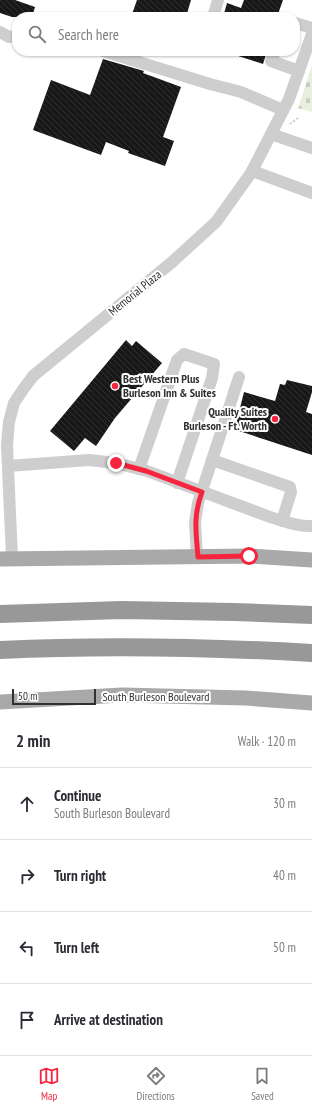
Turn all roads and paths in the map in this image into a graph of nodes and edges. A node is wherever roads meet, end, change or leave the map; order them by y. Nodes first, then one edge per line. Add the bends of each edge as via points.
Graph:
1 (218, 0) edge
2 (214, 12) edge
3 (300, 24) edge
4 (312, 28) edge
5 (0, 32) edge
6 (312, 34) edge
7 (12, 37) edge
8 (119, 56) edge
9 (273, 56) edge
10 (299, 71) junction
11 (283, 110) junction
12 (271, 134) junction
13 (312, 148) edge
14 (252, 171) junction
15 (312, 192) edge
16 (239, 377) dead end
17 (212, 460) junction
18 (8, 466) junction
19 (139, 469) junction
20 (177, 483) junction
21 (202, 492) junction
22 (282, 521) junction
23 (312, 526) edge
24 (198, 557) junction
25 (6, 559) edge
26 (312, 560) edge
27 (0, 614) edge
28 (312, 615) edge
29 (0, 650) edge
30 (312, 653) edge
31 (0, 702) edge
32 (312, 703) edge

1 - 2 street
3 - 4 street
5 - 7 street
6 - 10 street, Memorial Plaza
8 - 11 street via 241,92
9 - 10 street via 271,61
10 - 11 street, Memorial Plaza
11 - 12 street, Memorial Plaza
12 - 13 street
12 - 14 street, Memorial Plaza
14 - 15 street
14 - 18 street, Memorial Plaza via 216,222 171,263 33,376 14,403 9,422
16 - 17 street
17 - 21 street
17 - 22 street via 290,487 291,492
18 - 19 street via 89,460
18 - 25 street, Memorial Plaza
19 - 20 street
19 - 20 street via 177,360 184,354 214,364 212,378
20 - 21 street
21 - 22 street
21 - 24 street via 195,522
22 - 23 street
24 - 25 main road
24 - 26 main road via 249,556
27 - 28 highway via 121,610
29 - 30 highway via 134,647
31 - 32 main road, South Burleson Boulevard via 122,695 246,698

